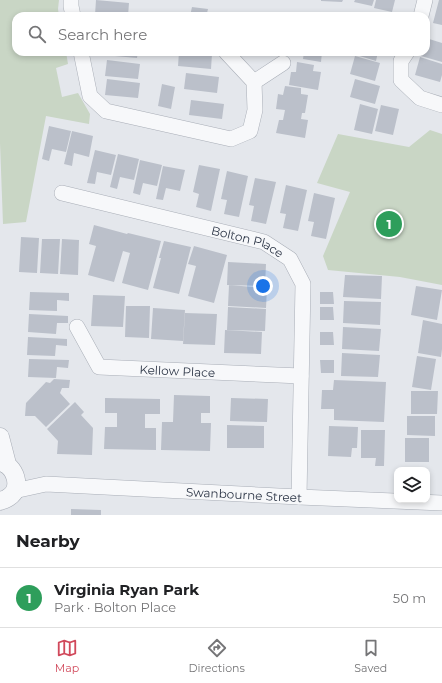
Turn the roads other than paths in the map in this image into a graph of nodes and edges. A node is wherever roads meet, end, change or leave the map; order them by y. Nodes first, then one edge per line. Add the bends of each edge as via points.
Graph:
1 (71, 0) edge
2 (425, 0) edge
3 (72, 12) edge
4 (422, 12) edge
5 (82, 56) edge
6 (230, 56) edge
7 (404, 56) edge
8 (284, 63) dead end
9 (254, 82) junction
10 (442, 104) edge
11 (62, 193) dead end
12 (77, 327) dead end
13 (301, 376) junction
14 (0, 437) edge
15 (6, 465) edge
16 (46, 484) junction
17 (299, 497) junction
18 (6, 501) edge
19 (442, 503) edge

1 - 3 street
2 - 4 street
5 - 9 street via 90,96 106,111 231,139 250,131 255,110
6 - 9 street
7 - 10 street via 401,61 401,80 420,98
8 - 9 street
11 - 13 street, Bolton Place via 264,242 290,259 303,284
12 - 13 street, Kellow Place via 100,367
13 - 17 street, Bolton Place
14 - 15 street
15 - 16 street, Swanbourne Street
15 - 18 street via 16,475 16,483
16 - 17 street, Swanbourne Street
16 - 18 street, Swanbourne Street
17 - 19 street, Swanbourne Street

